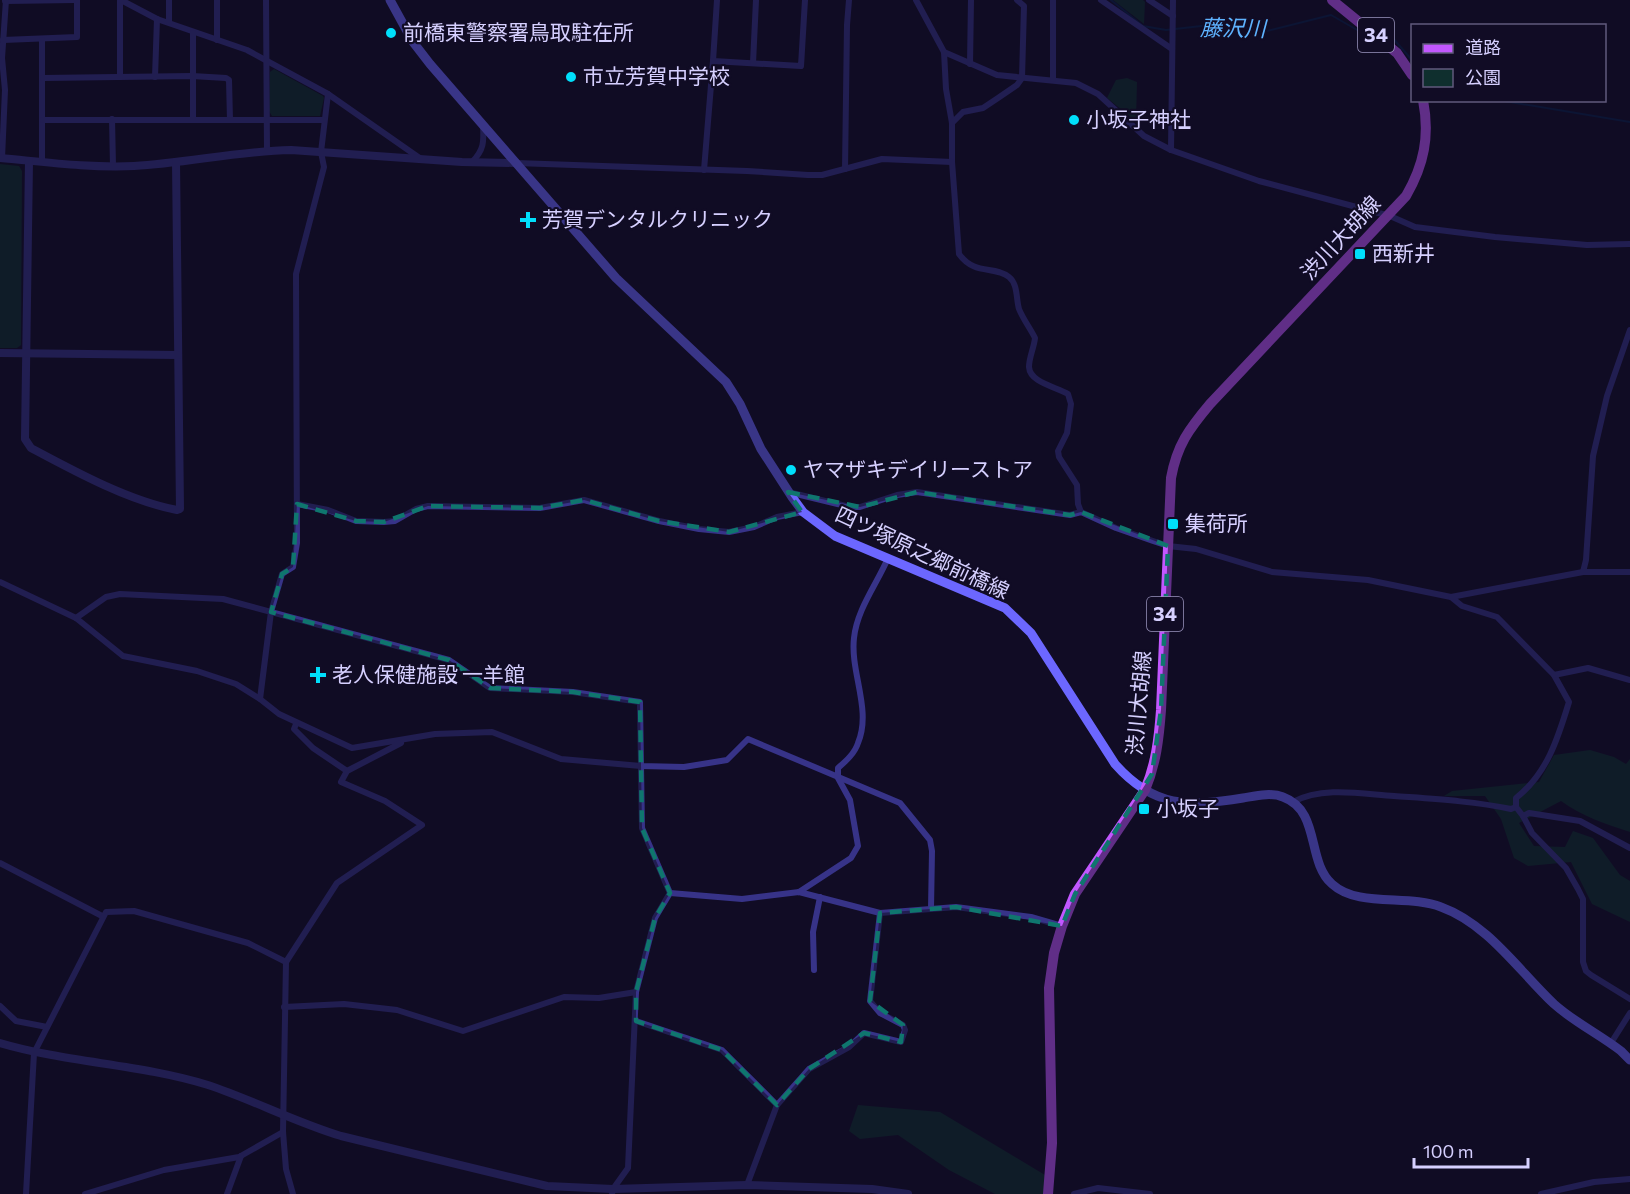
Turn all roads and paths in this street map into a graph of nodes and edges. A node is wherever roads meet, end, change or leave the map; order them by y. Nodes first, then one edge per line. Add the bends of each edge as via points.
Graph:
1 (76, 0) edge
2 (120, 0) edge
3 (169, 0) edge
4 (218, 0) edge
5 (266, 0) edge
6 (390, 0) edge
7 (717, 0) edge
8 (756, 0) edge
9 (805, 0) edge
10 (849, 0) edge
11 (916, 0) edge
12 (970, 0) edge
13 (1017, 0) edge
14 (1053, 0) edge
15 (1101, 0) edge
16 (1149, 0) edge
17 (1173, 0) edge
18 (1332, 0) edge
19 (5, 1) edge
20 (1173, 16) junction
21 (157, 19) junction
22 (169, 22) junction
23 (193, 33) junction
24 (3, 40) junction
25 (42, 40) junction
26 (217, 40) junction
27 (1172, 49) junction
28 (944, 52) junction
29 (266, 59) junction
30 (713, 62) junction
31 (753, 63) junction
32 (970, 64) junction
33 (1411, 72) edge
34 (192, 76) junction
35 (120, 77) junction
36 (156, 77) junction
37 (43, 78) junction
38 (1022, 78) junction
39 (1053, 79) junction
40 (328, 94) junction
41 (1423, 102) edge
42 (2, 107) edge
43 (266, 118) junction
44 (112, 119) junction
45 (193, 119) junction
46 (43, 120) junction
47 (230, 120) junction
48 (324, 120) junction
49 (952, 123) junction
50 (482, 124) junction
51 (1171, 150) junction
52 (267, 151) junction
53 (321, 152) junction
54 (1, 158) edge
55 (422, 159) junction
56 (29, 161) junction
57 (42, 162) junction
58 (176, 162) junction
59 (472, 162) junction
60 (952, 162) junction
61 (516, 163) junction
62 (113, 166) junction
63 (845, 169) junction
64 (704, 170) junction
65 (1390, 216) junction
66 (1630, 244) edge
67 (1630, 330) edge
68 (0, 353) edge
69 (26, 354) junction
70 (178, 355) junction
71 (788, 492) junction
72 (297, 504) junction
73 (803, 512) junction
74 (1081, 512) junction
75 (1168, 546) junction
76 (888, 558) junction
77 (1583, 572) junction
78 (1630, 572) edge
79 (0, 582) edge
80 (1451, 597) junction
81 (271, 612) junction
82 (76, 618) junction
83 (1554, 675) junction
84 (1630, 680) edge
85 (260, 699) junction
86 (296, 724) junction
87 (410, 738) junction
88 (641, 766) junction
89 (347, 771) junction
90 (838, 778) junction
91 (1145, 790) junction
92 (1293, 802) junction
93 (1516, 807) junction
94 (1523, 816) junction
95 (1630, 848) edge
96 (0, 863) edge
97 (799, 892) junction
98 (670, 893) junction
99 (819, 897) junction
100 (931, 909) junction
101 (880, 913) junction
102 (102, 916) junction
103 (1062, 926) junction
104 (286, 962) junction
105 (814, 970) dead end
106 (636, 992) junction
107 (1630, 999) edge
108 (0, 1006) edge
109 (284, 1007) junction
110 (1630, 1013) edge
111 (636, 1021) junction
112 (47, 1027) junction
113 (0, 1043) edge
114 (1611, 1043) junction
115 (34, 1053) junction
116 (1630, 1060) edge
117 (777, 1105) junction
118 (284, 1116) junction
119 (283, 1132) junction
120 (241, 1155) junction
121 (1630, 1179) edge
122 (747, 1185) junction
123 (613, 1192) edge
124 (26, 1194) edge
125 (85, 1194) edge
126 (227, 1194) edge
127 (293, 1194) edge
128 (908, 1194) edge
129 (1048, 1194) edge
130 (1074, 1194) edge
131 (1150, 1194) edge
132 (1541, 1194) edge

1 - 19 street
1 - 25 street via 77,38
2 - 21 street
2 - 35 street
3 - 22 street
4 - 26 street
5 - 29 street
6 - 50 main road, 四ツ塚原之郷前橋線 via 430,64
7 - 30 street
8 - 31 street
9 - 31 street via 801,66
10 - 63 street
11 - 28 street
12 - 32 street
13 - 38 street via 1024,6
14 - 39 street
15 - 27 street
16 - 20 street
17 - 20 street
18 - 33 main road, 34 via 1397,53
19 - 24 street
20 - 27 street
21 - 22 street
21 - 36 street
22 - 23 street
23 - 26 street
23 - 34 street
24 - 25 street
24 - 42 street
25 - 37 street
26 - 29 street
27 - 51 street
28 - 32 street
28 - 49 street
29 - 40 street
29 - 43 street
30 - 31 street
30 - 64 street
32 - 38 street via 997,75
34 - 36 street
34 - 45 street
34 - 47 street via 230,81
35 - 36 street
35 - 37 street
37 - 46 street
38 - 39 street
38 - 49 street via 991,103 963,112
39 - 51 street via 1076,83 1098,94 1144,136
40 - 48 street
40 - 55 street
41 - 65 main road, 渋川大胡線 / 34 via 1427,135 1420,169
42 - 54 street
43 - 47 street
43 - 48 street
43 - 52 street
44 - 45 street
44 - 46 street
44 - 62 street
45 - 47 street
46 - 57 street
48 - 53 street
49 - 60 street
50 - 59 street via 484,143
50 - 61 main road, 四ツ塚原之郷前橋線
51 - 65 street via 1259,181
52 - 53 street
52 - 58 street
53 - 55 street
53 - 72 street via 324,167 296,274
54 - 56 street
55 - 59 street
56 - 57 street
56 - 69 street
57 - 62 street
58 - 62 street
58 - 70 street
59 - 61 street
60 - 63 street via 882,159
60 - 74 street via 959,254 974,267 1009,276 1019,308 1035,338 1030,372 1034,378 1068,394 1071,404 1067,433 1058,451 1077,485
61 - 64 street
61 - 71 main road, 四ツ塚原之郷前橋線 via 616,278 726,382
63 - 64 street via 808,176
65 - 66 street via 1434,230 1587,245
65 - 75 main road, 渋川大胡線 / 34 via 1187,432 1172,472
67 - 77 street via 1607,396 1593,456
68 - 69 street
69 - 70 street
69 - 70 street via 27,444 74,471 177,510
71 - 73 main road, 四ツ塚原之郷前橋線
71 - 74 street via 850,507 917,492 1070,515
72 - 73 street via 356,521 384,522 428,506 540,508 584,500 659,521 729,532
72 - 81 street via 293,567 282,574
73 - 76 main road, 四ツ塚原之郷前橋線 via 835,536
74 - 75 street
75 - 80 street via 1196,549 1272,572 1368,580
75 - 91 main road, 渋川大胡線 / 34 via 1158,744
76 - 90 street via 855,628 853,646 862,724 858,744 838,768
76 - 91 main road, 四ツ塚原之郷前橋線 via 1005,608 1041,647 1110,756 1126,776
77 - 78 street
77 - 80 street
79 - 82 street
80 - 83 street via 1462,606 1497,617
81 - 82 street via 223,599 120,594 106,597
81 - 85 street
81 - 88 street via 449,660 490,688 573,692 640,702
82 - 85 street via 123,656 197,671 236,684
83 - 84 street via 1588,668
83 - 93 street via 1569,702 1555,747 1530,787 1516,798
85 - 86 street
86 - 87 street via 352,748
86 - 89 street via 294,729 313,748
87 - 88 street via 492,732 561,759
87 - 89 street
88 - 90 street via 727,760 748,739
88 - 98 street via 642,828
89 - 104 street via 341,783 385,801 422,825 337,883
90 - 97 street via 850,800 858,846 851,858
90 - 100 street via 900,803 930,840
91 - 92 main road, 四ツ塚原之郷前橋線 via 1175,803 1263,795 1281,796
91 - 103 main road, 渋川大胡線 / 34 via 1075,894
92 - 93 street via 1334,792
92 - 114 main road via 1308,823 1322,871 1342,892 1366,898 1423,902 1455,913 1481,930 1555,1005
93 - 94 street
94 - 95 street via 1529,813 1580,821
94 - 107 street via 1532,833 1566,868 1583,899 1586,970
96 - 102 street
97 - 98 street via 742,899
97 - 99 street
98 - 106 street via 655,918
99 - 101 street
99 - 105 street via 813,932
100 - 101 street
100 - 103 street via 956,907 1031,917
101 - 117 street via 870,1001 880,1013 903,1025 901,1042 864,1033 849,1047 809,1069
102 - 104 street via 105,912 134,911 248,943
102 - 112 street
103 - 129 main road, 渋川大胡線 / 34 via 1049,988 1052,1143
104 - 109 street
106 - 109 street via 599,998 564,997 462,1030 398,1010 344,1004
106 - 111 street
108 - 112 street via 16,1022
109 - 118 street
110 - 114 street
111 - 117 street via 722,1050
111 - 123 street via 628,1168
112 - 115 street
113 - 115 street
114 - 116 main road
115 - 118 street via 208,1085
115 - 124 street
117 - 122 street
118 - 119 street
118 - 123 street via 341,1136 548,1186
119 - 120 street
119 - 127 street
120 - 125 street via 164,1170
120 - 126 street
121 - 132 street via 1594,1182
122 - 123 street
122 - 128 street
130 - 131 street via 1098,1188

